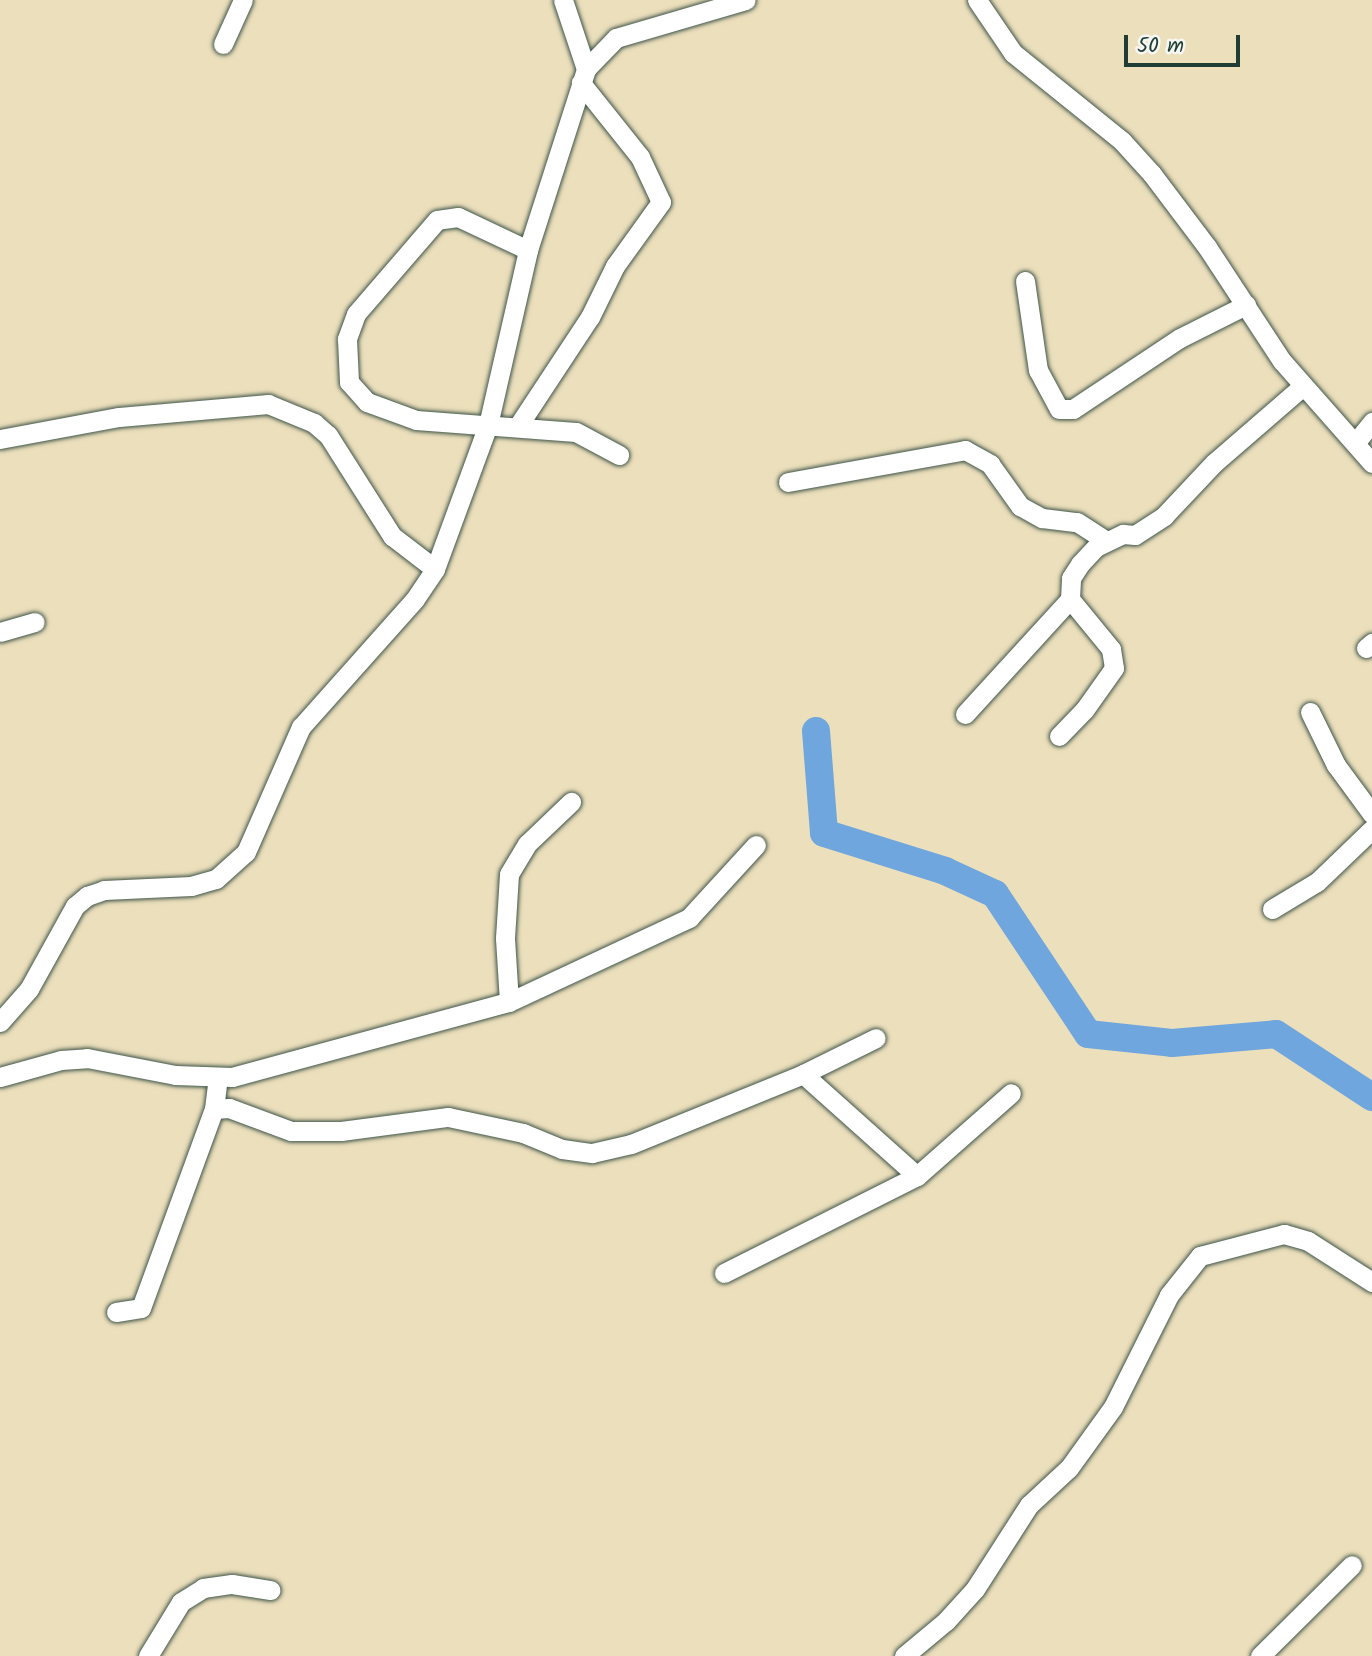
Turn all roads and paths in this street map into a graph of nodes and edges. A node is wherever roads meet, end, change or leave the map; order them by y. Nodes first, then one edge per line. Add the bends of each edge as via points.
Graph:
1 (243, 0) edge
2 (563, 0) edge
3 (746, 0) edge
4 (977, 0) edge
5 (223, 44) dead end
6 (584, 76) junction
7 (528, 250) junction
8 (1026, 281) dead end
9 (1246, 305) junction
10 (1303, 386) junction
11 (1372, 422) edge
12 (488, 425) junction
13 (517, 426) junction
14 (0, 439) edge
15 (1356, 443) junction
16 (619, 455) dead end
17 (1372, 463) edge
18 (788, 482) dead end
19 (1106, 541) junction
20 (435, 569) junction
21 (1070, 599) junction
22 (35, 622) dead end
23 (0, 632) edge
24 (1310, 712) dead end
25 (965, 714) dead end
26 (1059, 736) dead end
27 (571, 802) dead end
28 (1372, 814) edge
29 (1372, 829) edge
30 (755, 845) dead end
31 (1272, 909) dead end
32 (509, 1002) junction
33 (0, 1023) edge
34 (876, 1038) dead end
35 (803, 1074) junction
36 (0, 1077) edge
37 (218, 1078) junction
38 (1011, 1093) dead end
39 (214, 1109) junction
40 (917, 1176) junction
41 (724, 1273) dead end
42 (1372, 1282) edge
43 (116, 1312) dead end
44 (1352, 1565) dead end
45 (271, 1590) dead end
46 (148, 1656) edge
47 (904, 1656) edge
48 (1260, 1656) edge

1 - 5 street
2 - 6 street
3 - 6 street via 616,38
4 - 9 street via 1013,53 1122,141 1152,174
6 - 7 street
6 - 13 street via 640,157 660,202
7 - 12 street
7 - 12 street via 458,217 437,220 356,314 346,339 349,382 367,402 416,420
8 - 9 street via 1038,370 1059,409 1073,409 1180,338
9 - 10 street
10 - 15 street
10 - 19 street via 1156,522 1135,534
11 - 15 street
12 - 13 street
12 - 20 street
13 - 16 street via 576,432
14 - 20 street via 119,417 250,402 268,404 314,423 328,435 392,536
15 - 17 street
18 - 19 street via 965,450 990,464 1020,506 1042,519 1077,522
19 - 21 street via 1071,578
20 - 33 street via 415,599 301,727 246,852 216,879 191,886 104,890 87,896 75,906 29,989
21 - 25 street
21 - 26 street via 1111,649 1114,668
22 - 23 street
24 - 28 street via 1336,765
27 - 32 street via 527,844 509,874 505,938
29 - 31 street via 1317,882
30 - 32 street via 689,918
32 - 37 street
34 - 35 street
35 - 39 street via 615,1150 592,1153 449,1117 291,1131 229,1108
35 - 40 street
36 - 37 street via 61,1060 87,1058
37 - 39 street
38 - 40 street
39 - 43 street via 141,1308
40 - 41 street
42 - 47 street via 1308,1241 1284,1234 1200,1256 1168,1294 1113,1407 1069,1468 1030,1505 975,1589
44 - 48 street
45 - 46 street via 232,1584 203,1588 181,1602

